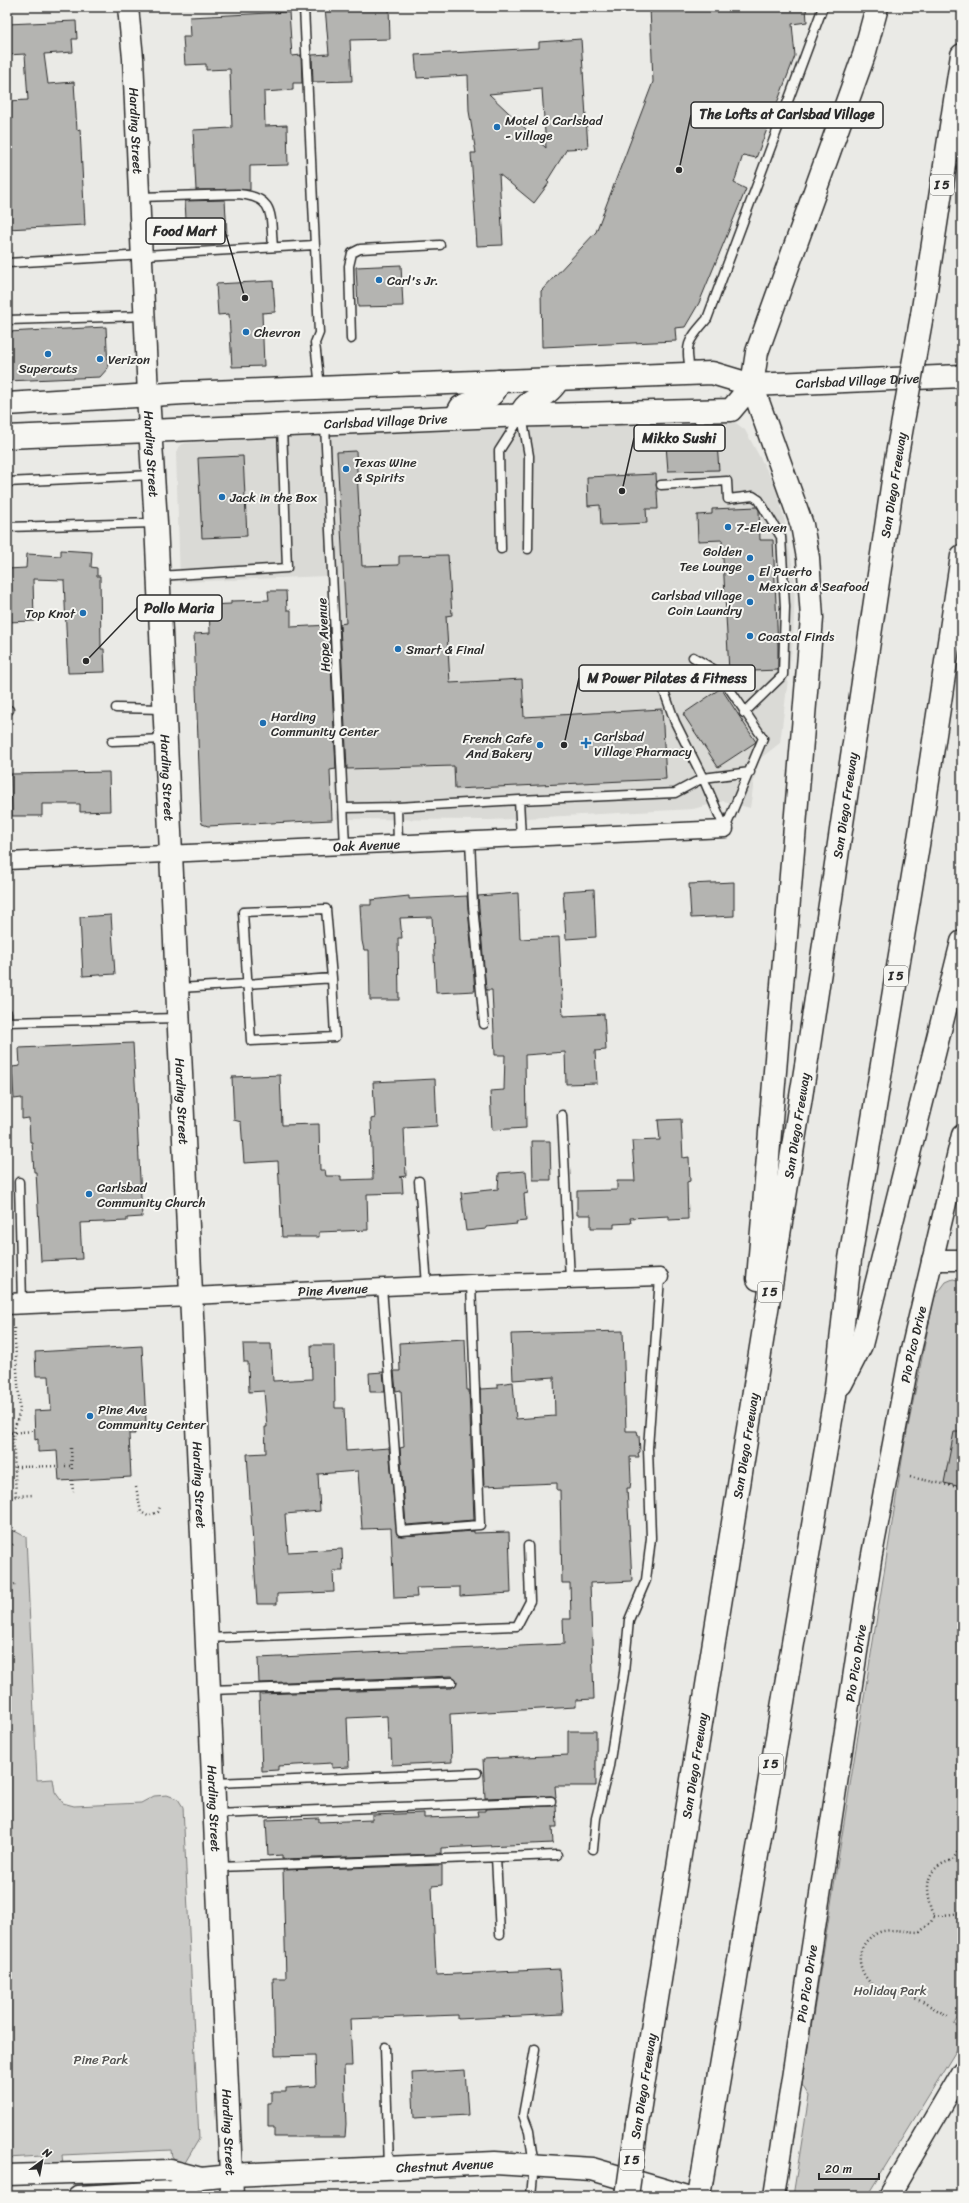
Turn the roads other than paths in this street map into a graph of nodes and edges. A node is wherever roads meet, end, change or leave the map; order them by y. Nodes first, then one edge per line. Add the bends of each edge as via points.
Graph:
1 (128, 7) edge
2 (304, 7) edge
3 (823, 7) edge
4 (877, 7) edge
5 (962, 55) edge
6 (139, 197) junction
7 (315, 245) junction
8 (440, 245) dead end
9 (273, 247) junction
10 (141, 254) junction
11 (7, 263) edge
12 (144, 316) junction
13 (7, 320) edge
14 (352, 339) dead end
15 (691, 374) junction
16 (962, 376) edge
17 (559, 378) junction
18 (499, 380) junction
19 (752, 385) junction
20 (320, 387) junction
21 (148, 395) junction
22 (7, 404) edge
23 (699, 410) junction
24 (522, 415) junction
25 (455, 418) junction
26 (324, 423) junction
27 (282, 425) junction
28 (151, 431) junction
29 (660, 435) dead end
30 (7, 436) edge
31 (154, 475) junction
32 (7, 482) edge
33 (661, 485) dead end
34 (156, 523) junction
35 (7, 527) edge
36 (528, 548) dead end
37 (502, 549) dead end
38 (962, 556) edge
39 (157, 576) junction
40 (693, 657) dead end
41 (658, 674) dead end
42 (116, 708) dead end
43 (164, 710) junction
44 (744, 713) junction
45 (166, 739) junction
46 (112, 741) dead end
47 (750, 772) junction
48 (703, 778) junction
49 (519, 800) junction
50 (397, 807) junction
51 (344, 808) junction
52 (725, 829) junction
53 (521, 838) junction
54 (470, 840) junction
55 (398, 844) junction
56 (345, 846) junction
57 (171, 854) junction
58 (7, 861) edge
59 (962, 942) edge
60 (332, 978) junction
61 (248, 984) junction
62 (177, 988) junction
63 (7, 1013) edge
64 (178, 1018) junction
65 (484, 1024) dead end
66 (562, 1115) dead end
67 (962, 1135) edge
68 (419, 1181) dead end
69 (19, 1182) dead end
70 (932, 1260) junction
71 (962, 1260) edge
72 (660, 1277) joint
73 (570, 1280) junction
74 (471, 1283) junction
75 (427, 1285) junction
76 (382, 1287) junction
77 (191, 1296) junction
78 (15, 1304) edge
79 (835, 1396) junction
80 (745, 1445) junction
81 (528, 1546) dead end
82 (206, 1638) junction
83 (452, 1682) dead end
84 (209, 1690) junction
85 (477, 1772) dead end
86 (213, 1783) junction
87 (551, 1801) dead end
88 (214, 1814) junction
89 (593, 1849) dead end
90 (557, 1855) dead end
91 (496, 1857) junction
92 (217, 1867) junction
93 (500, 1934) dead end
94 (385, 2047) dead end
95 (535, 2049) dead end
96 (962, 2071) edge
97 (534, 2165) junction
98 (389, 2168) junction
99 (7, 2175) edge
100 (201, 2178) junction
101 (231, 2186) edge
102 (78, 2196) edge
103 (531, 2196) edge
104 (627, 2196) edge
105 (684, 2196) edge
106 (699, 2196) edge
107 (774, 2196) edge
108 (889, 2196) edge

1 - 6 street, Harding Street via 133,58
2 - 7 lane
3 - 15 lane via 707,319 690,339 686,353
4 - 19 main road via 864,55 757,352
5 - 80 main road, San Diego Freeway / I 5, bridge via 922,314 896,460 807,1059
6 - 9 lane via 253,195 260,198 270,212
6 - 10 street, Harding Street
7 - 9 lane
7 - 20 lane via 319,333 315,343
8 - 14 lane via 360,249 352,253 349,266
9 - 10 lane
10 - 11 lane
10 - 12 street, Harding Street
12 - 13 lane
12 - 21 street, Harding Street
15 - 17 main road, Carlsbad Village Drive
15 - 19 main road, Carlsbad Village Drive via 712,373
16 - 19 main road, Carlsbad Village Drive
17 - 18 main road, Carlsbad Village Drive
17 - 24 main road via 550,391 527,404
18 - 20 main road, Carlsbad Village Drive
18 - 25 main road via 492,395 461,406
19 - 23 main road, Carlsbad Village Drive via 731,410
19 - 80 main road via 802,525 808,558 812,618
20 - 21 main road, Carlsbad Village Drive
21 - 22 main road, Carlsbad Village Drive
21 - 28 main road, Harding Street
23 - 24 main road, Carlsbad Village Drive
23 - 29 lane via 702,432
24 - 25 main road, Carlsbad Village Drive
24 - 36 lane via 529,456
24 - 37 lane via 499,451
25 - 26 main road, Carlsbad Village Drive
26 - 27 main road, Carlsbad Village Drive
26 - 51 lane, Hope Avenue
27 - 28 main road, Carlsbad Village Drive
27 - 39 lane via 287,568
28 - 30 main road, Carlsbad Village Drive
28 - 31 main road, Harding Street
31 - 32 lane
31 - 34 main road, Harding Street
33 - 44 lane via 727,481 728,499 754,496 760,500 781,537 785,607 783,675
34 - 35 lane
34 - 39 main road, Harding Street
38 - 79 main road, I 5 via 921,827 850,1259
39 - 43 main road, Harding Street
40 - 44 lane via 718,672
41 - 48 lane via 675,722
42 - 43 lane
43 - 45 main road, Harding Street
44 - 47 lane via 763,738
45 - 46 lane
45 - 57 main road, Harding Street
47 - 48 lane
47 - 52 lane
48 - 49 lane via 675,792
48 - 52 lane
49 - 50 lane
49 - 53 lane
50 - 51 lane
50 - 55 lane
51 - 56 lane, Hope Avenue
52 - 53 street, Oak Avenue
53 - 54 street, Oak Avenue
54 - 55 street, Oak Avenue
54 - 65 lane via 473,906
55 - 56 street, Oak Avenue
56 - 57 street, Oak Avenue
57 - 58 street, Oak Avenue
57 - 62 main road, Harding Street
59 - 79 main road via 861,1345
60 - 61 lane
60 - 61 lane via 335,1037 251,1041
60 - 61 lane via 326,909 243,912
61 - 62 lane
62 - 64 main road, Harding Street
63 - 64 lane via 7,1022
64 - 77 main road, Harding Street
66 - 73 lane
67 - 70 street, Pio Pico Drive
68 - 75 lane
69 - 78 lane
70 - 71 street
70 - 107 street, Pio Pico Drive via 908,1359 871,1560
72 - 73 street, Pine Avenue
72 - 89 lane via 648,1448 651,1538 646,1580 629,1620 624,1673 596,1818
73 - 74 street, Pine Avenue
74 - 75 street, Pine Avenue
74 - 76 lane via 480,1525 401,1531
75 - 76 street, Pine Avenue
76 - 77 street, Pine Avenue
77 - 78 street, Pine Avenue
77 - 82 main road, Harding Street
79 - 106 main road, I 5
80 - 104 main road, San Diego Freeway / I 5, bridge
81 - 82 lane via 530,1601 517,1626
82 - 84 main road, Harding Street
83 - 84 lane
84 - 86 main road, Harding Street
85 - 86 lane
86 - 88 main road, Harding Street
87 - 88 lane
88 - 92 main road, Harding Street
90 - 91 lane
91 - 92 lane
91 - 93 lane
92 - 101 main road, Harding Street
94 - 98 lane
95 - 97 lane via 523,2115 529,2131
96 - 108 street
97 - 98 main road, Chestnut Avenue via 495,2163
97 - 103 lane
97 - 105 main road, Chestnut Avenue via 592,2169
98 - 101 main road, Chestnut Avenue
99 - 100 street, Chestnut Avenue via 170,2170
100 - 101 street, Chestnut Avenue
100 - 102 street, Chestnut Avenue via 173,2191

